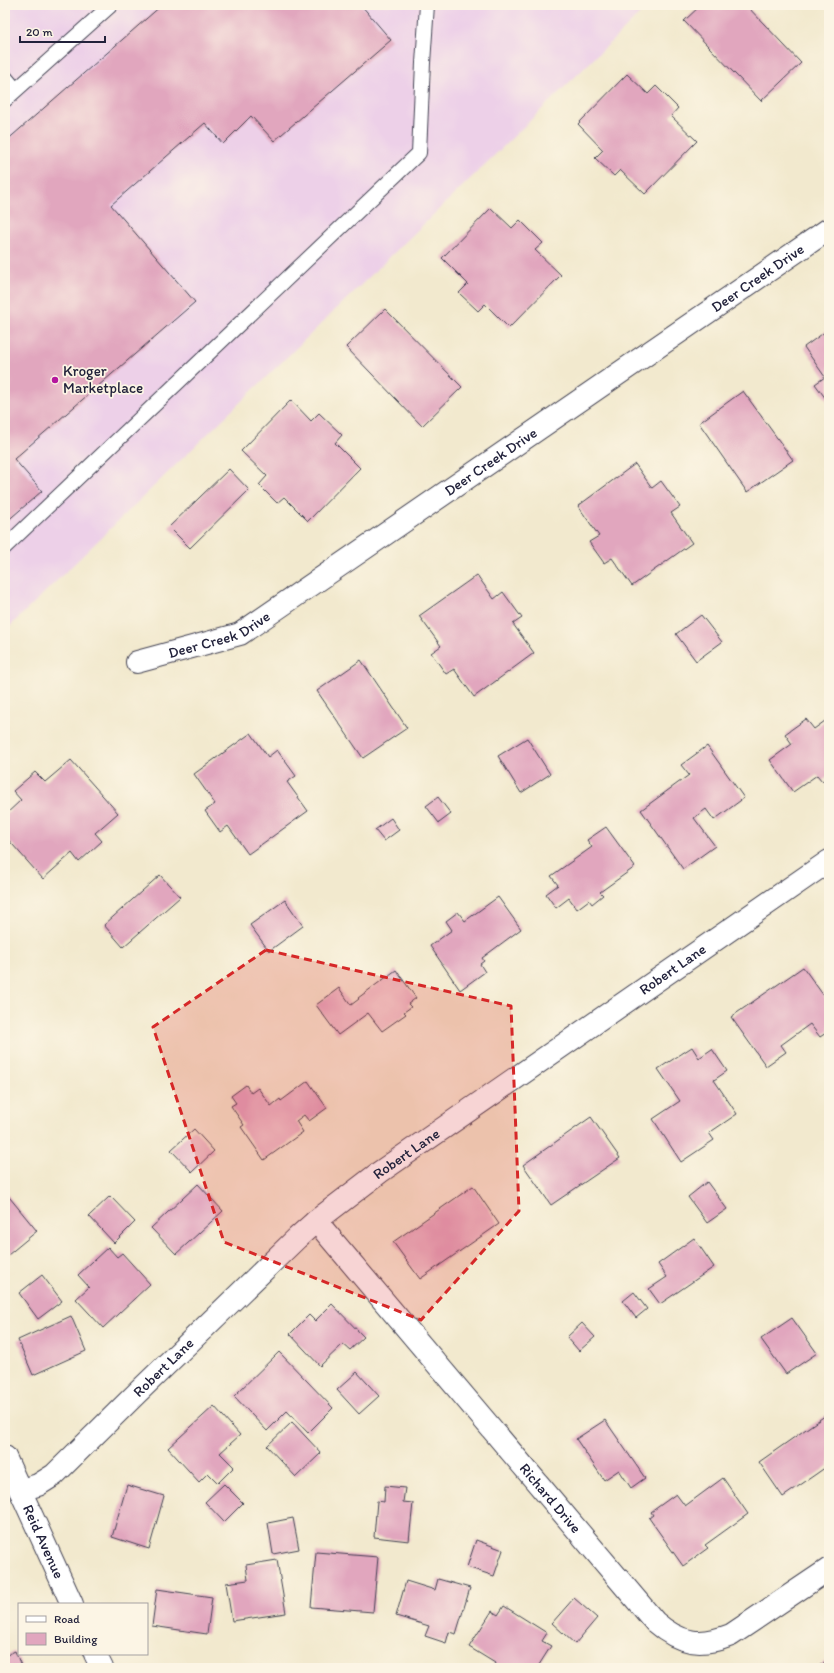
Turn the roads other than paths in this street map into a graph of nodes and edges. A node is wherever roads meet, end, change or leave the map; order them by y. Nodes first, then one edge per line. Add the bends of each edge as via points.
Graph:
1 (111, 5) edge
2 (427, 5) edge
3 (5, 77) edge
4 (16, 90) junction
5 (5, 100) edge
6 (829, 229) edge
7 (5, 547) edge
8 (138, 662) dead end
9 (829, 861) edge
10 (316, 1221) junction
11 (5, 1457) edge
12 (20, 1490) junction
13 (829, 1569) edge
14 (72, 1603) edge
15 (96, 1655) edge
16 (102, 1668) edge

1 - 4 lane
2 - 7 lane via 419,153
3 - 4 lane
4 - 5 lane
6 - 8 street, Deer Creek Drive via 240,634
9 - 10 street, Robert Lane via 380,1172
10 - 12 street, Robert Lane via 54,1475 38,1485
10 - 13 street, Richard Drive via 665,1631 686,1641 698,1643 715,1641 731,1635
11 - 12 street, Reid Avenue
12 - 14 street, Reid Avenue
15 - 16 street

